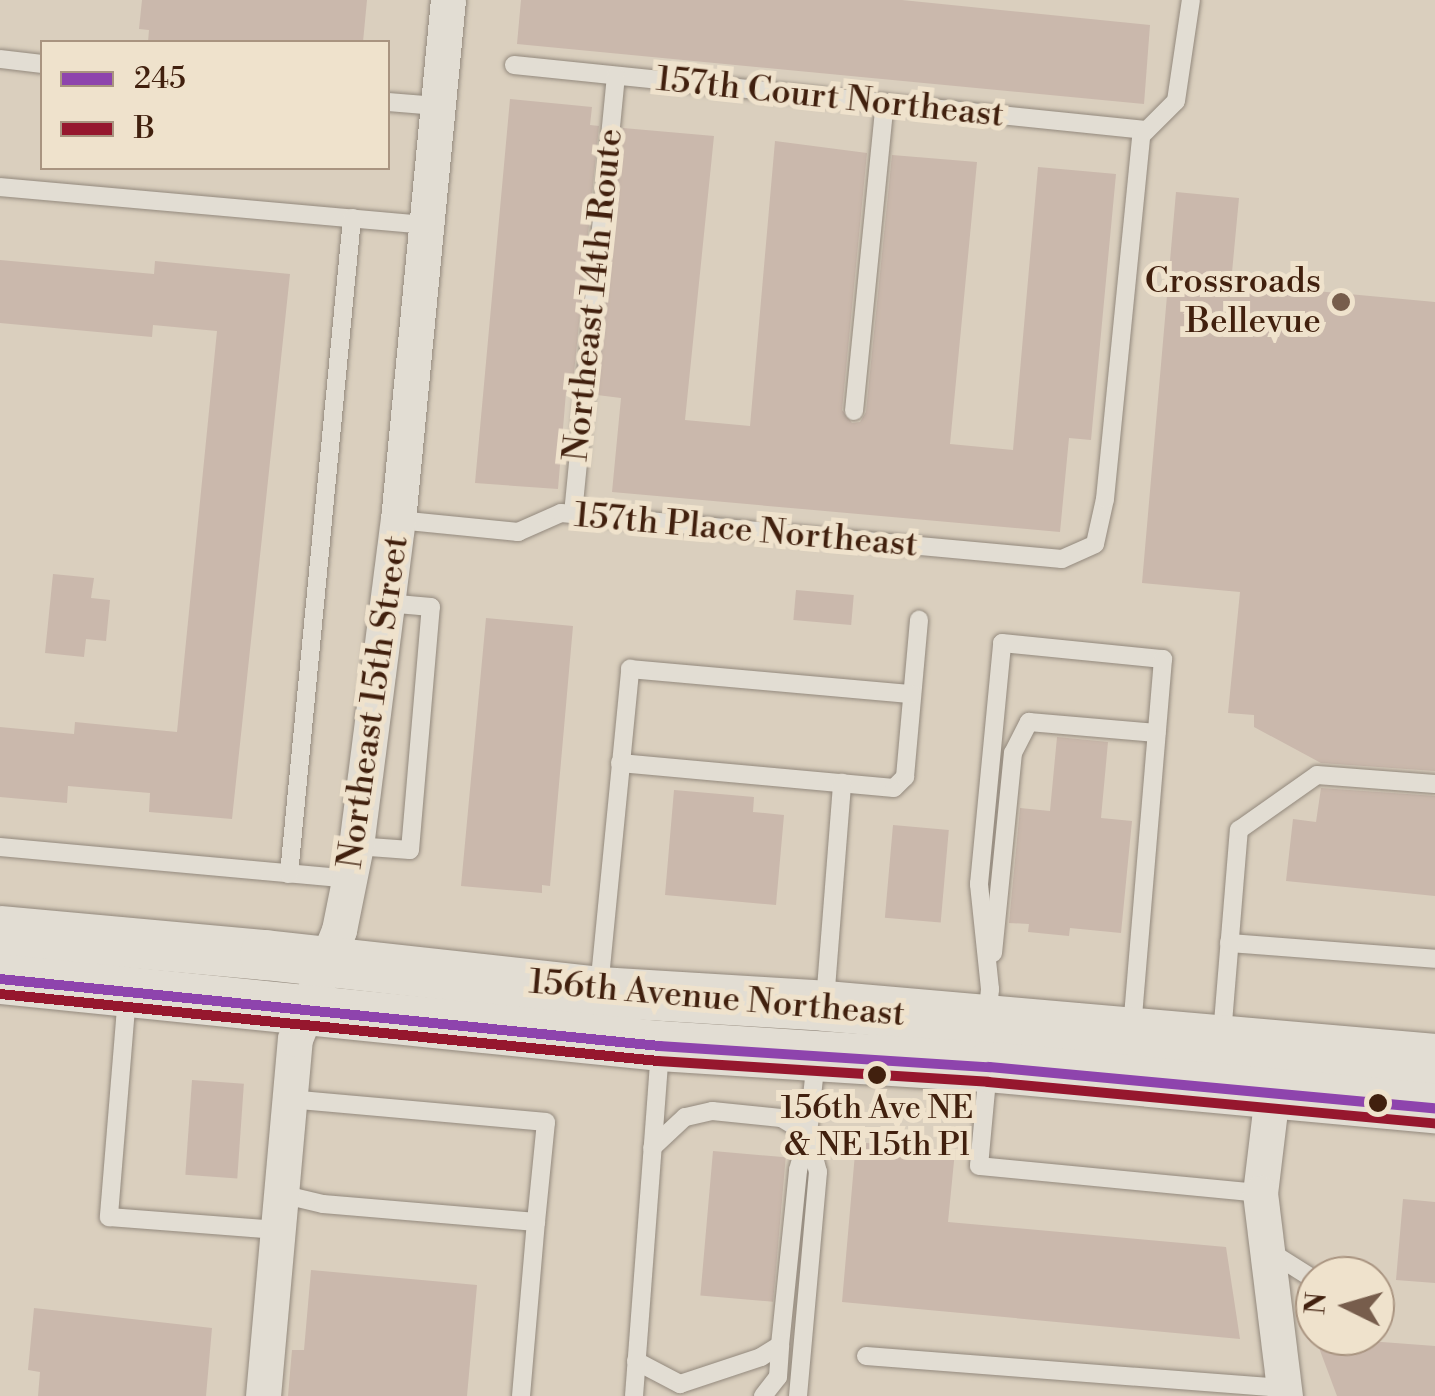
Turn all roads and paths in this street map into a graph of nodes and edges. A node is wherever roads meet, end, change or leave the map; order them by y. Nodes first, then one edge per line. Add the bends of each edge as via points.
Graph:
1 (448, 0) edge
2 (1191, 0) edge
3 (0, 60) edge
4 (40, 64) edge
5 (514, 65) dead end
6 (616, 76) junction
7 (390, 102) edge
8 (885, 103) junction
9 (437, 106) junction
10 (1146, 130) junction
11 (0, 187) edge
12 (352, 218) junction
13 (426, 225) junction
14 (854, 410) dead end
15 (573, 514) junction
16 (398, 520) junction
17 (386, 603) junction
18 (919, 620) dead end
19 (912, 694) junction
20 (1157, 733) junction
21 (620, 763) junction
22 (842, 783) junction
23 (1435, 784) edge
24 (0, 847) edge
25 (354, 863) junction
26 (288, 874) junction
27 (0, 932) edge
28 (1229, 943) junction
29 (1435, 959) edge
30 (326, 963) junction
31 (12, 980) edge
32 (128, 990) junction
33 (599, 992) junction
34 (307, 1010) junction
35 (989, 1026) junction
36 (820, 1030) junction
37 (1131, 1033) junction
38 (1222, 1041) junction
39 (660, 1046) junction
40 (1435, 1058) edge
41 (1272, 1094) junction
42 (289, 1100) junction
43 (1435, 1108) edge
44 (808, 1134) junction
45 (652, 1148) junction
46 (1260, 1193) junction
47 (280, 1194) junction
48 (536, 1222) junction
49 (277, 1230) junction
50 (1267, 1250) junction
51 (1295, 1268) edge
52 (780, 1345) junction
53 (866, 1356) dead end
54 (636, 1360) junction
55 (685, 1390) edge
56 (1284, 1392) edge
57 (263, 1396) edge
58 (520, 1396) edge
59 (634, 1396) edge
60 (763, 1396) edge
61 (798, 1396) edge

1 - 9 street, Northeast 15th Street
2 - 10 lane via 1176,101
3 - 4 lane
5 - 6 lane, 157th Court Northeast
6 - 8 lane, 157th Court Northeast
6 - 15 lane, Northeast 14th Route
7 - 9 lane
8 - 10 lane, 157th Court Northeast
8 - 14 lane
9 - 13 street, Northeast 15th Street
10 - 15 lane, 157th Place Northeast via 1095,544 1062,559
11 - 12 lane
12 - 13 lane
12 - 26 lane
13 - 16 street, Northeast 15th Street
15 - 16 lane, 157th Place Northeast via 561,512 518,532
16 - 17 street, Northeast 15th Street
17 - 25 street, Northeast 15th Street
17 - 25 lane via 431,607 410,850
18 - 19 lane
19 - 21 lane via 630,669
19 - 22 lane via 905,777 894,788
20 - 35 lane via 1028,722 1013,753
20 - 35 lane via 1164,659 1002,643 979,884
20 - 37 lane
21 - 22 lane
21 - 33 lane
22 - 36 lane
23 - 28 lane via 1317,775 1239,830
24 - 26 lane
25 - 26 lane
25 - 30 street, Northeast 15th Street
27 - 30 main road, 156th Avenue Northeast
28 - 29 lane
28 - 38 lane
30 - 31 main road via 256,980 54,965
30 - 33 main road, 156th Avenue Northeast
30 - 34 street, Northeast 15th Street
31 - 32 main road, 156th Avenue Northeast
32 - 34 main road, 156th Avenue Northeast
32 - 49 lane via 109,1217
33 - 36 main road, 156th Avenue Northeast
34 - 39 main road, 156th Avenue Northeast
34 - 42 street, Northeast 15th Street via 295,1039
35 - 36 main road, 156th Avenue Northeast
35 - 37 main road, 156th Avenue Northeast
35 - 41 main road, 156th Avenue Northeast
35 - 46 lane via 979,1166
36 - 39 main road, 156th Avenue Northeast
36 - 44 lane
37 - 38 main road, 156th Avenue Northeast
38 - 40 main road, 156th Avenue Northeast
39 - 45 lane
41 - 43 main road, 156th Avenue Northeast
41 - 46 street
42 - 47 street, Northeast 15th Street
42 - 48 lane via 546,1122
44 - 45 lane via 782,1118 712,1111 686,1116
44 - 52 lane via 798,1170
44 - 61 lane via 818,1172
45 - 54 lane
46 - 50 street
47 - 48 lane via 323,1204
47 - 49 street, Northeast 15th Street
48 - 58 lane
49 - 57 street, Northeast 15th Street
50 - 51 lane
50 - 56 street
52 - 55 lane
52 - 60 lane via 778,1376
53 - 56 lane
54 - 55 lane
54 - 59 lane

